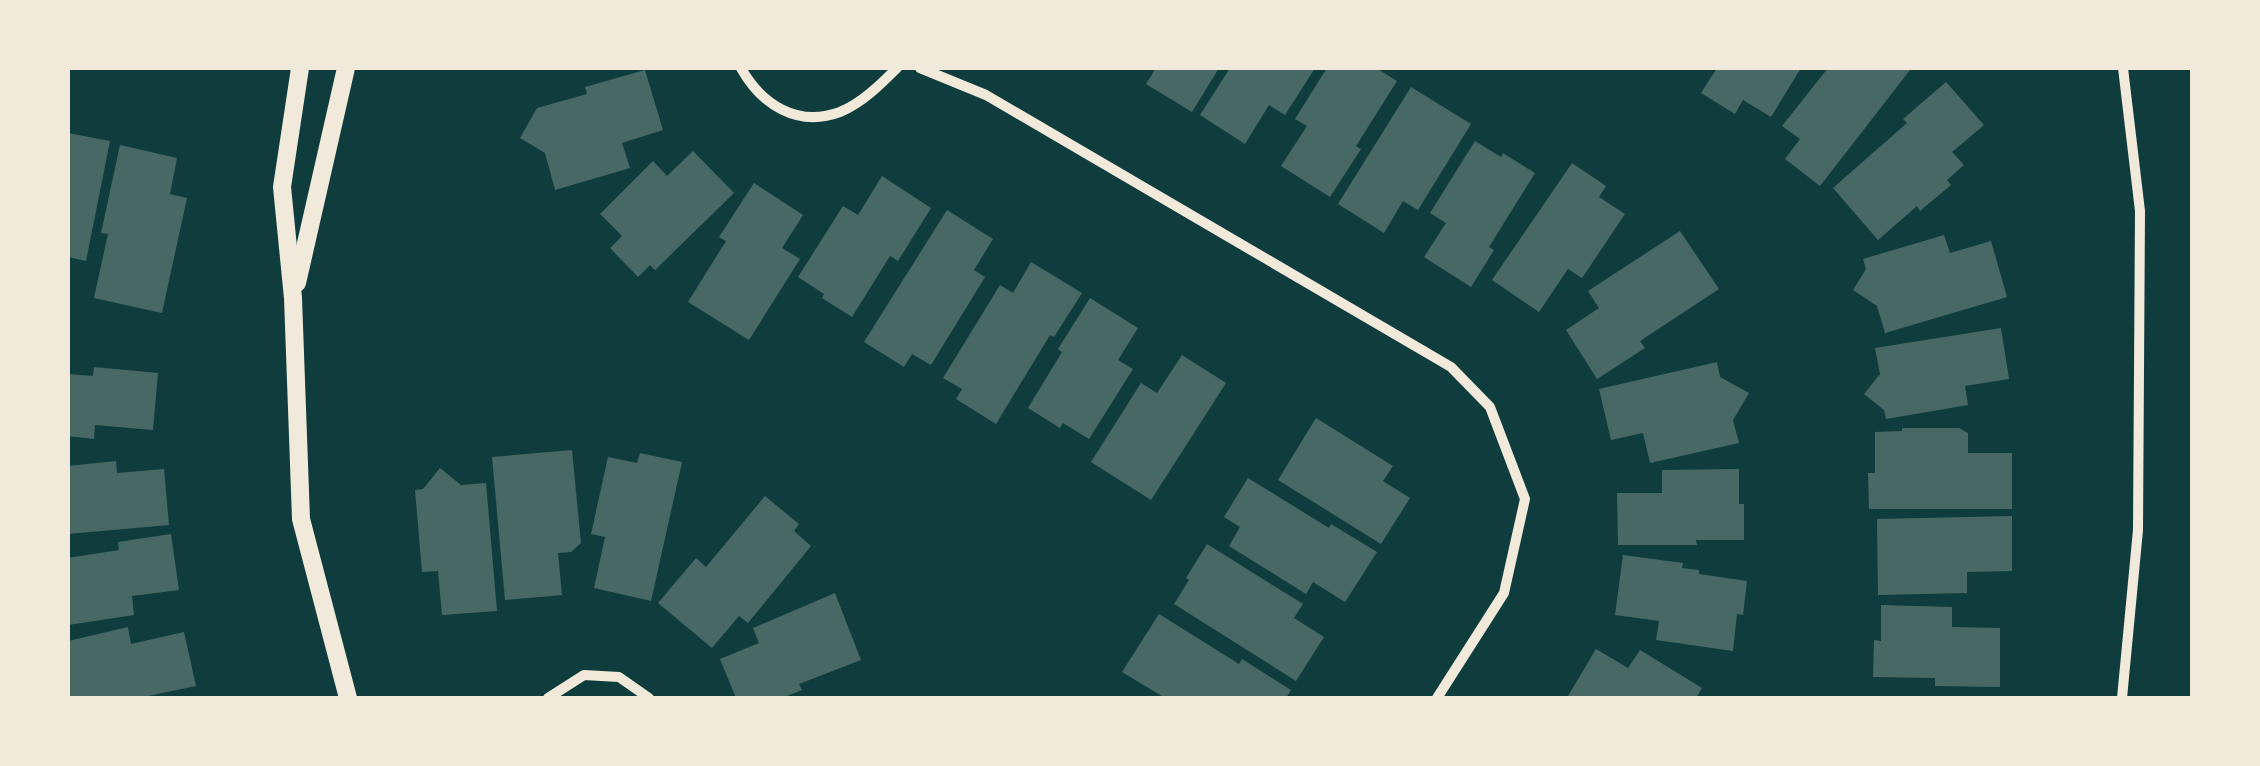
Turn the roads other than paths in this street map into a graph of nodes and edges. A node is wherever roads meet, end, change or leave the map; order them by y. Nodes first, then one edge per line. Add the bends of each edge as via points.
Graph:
1 (300, 68) edge
2 (346, 68) edge
3 (741, 68) edge
4 (896, 68) edge
5 (920, 68) edge
6 (2123, 68) edge
7 (293, 298) junction
8 (348, 698) edge
9 (548, 698) edge
10 (649, 698) edge
11 (1438, 698) edge
12 (2122, 698) edge

1 - 7 street via 282,187
2 - 7 street
3 - 4 street via 769,103 816,117 861,100
5 - 11 street via 986,95 1434,357 1490,407 1525,498 1504,594
6 - 12 street via 2140,231 2138,530
7 - 8 street via 302,518
9 - 10 street via 584,675 620,677

